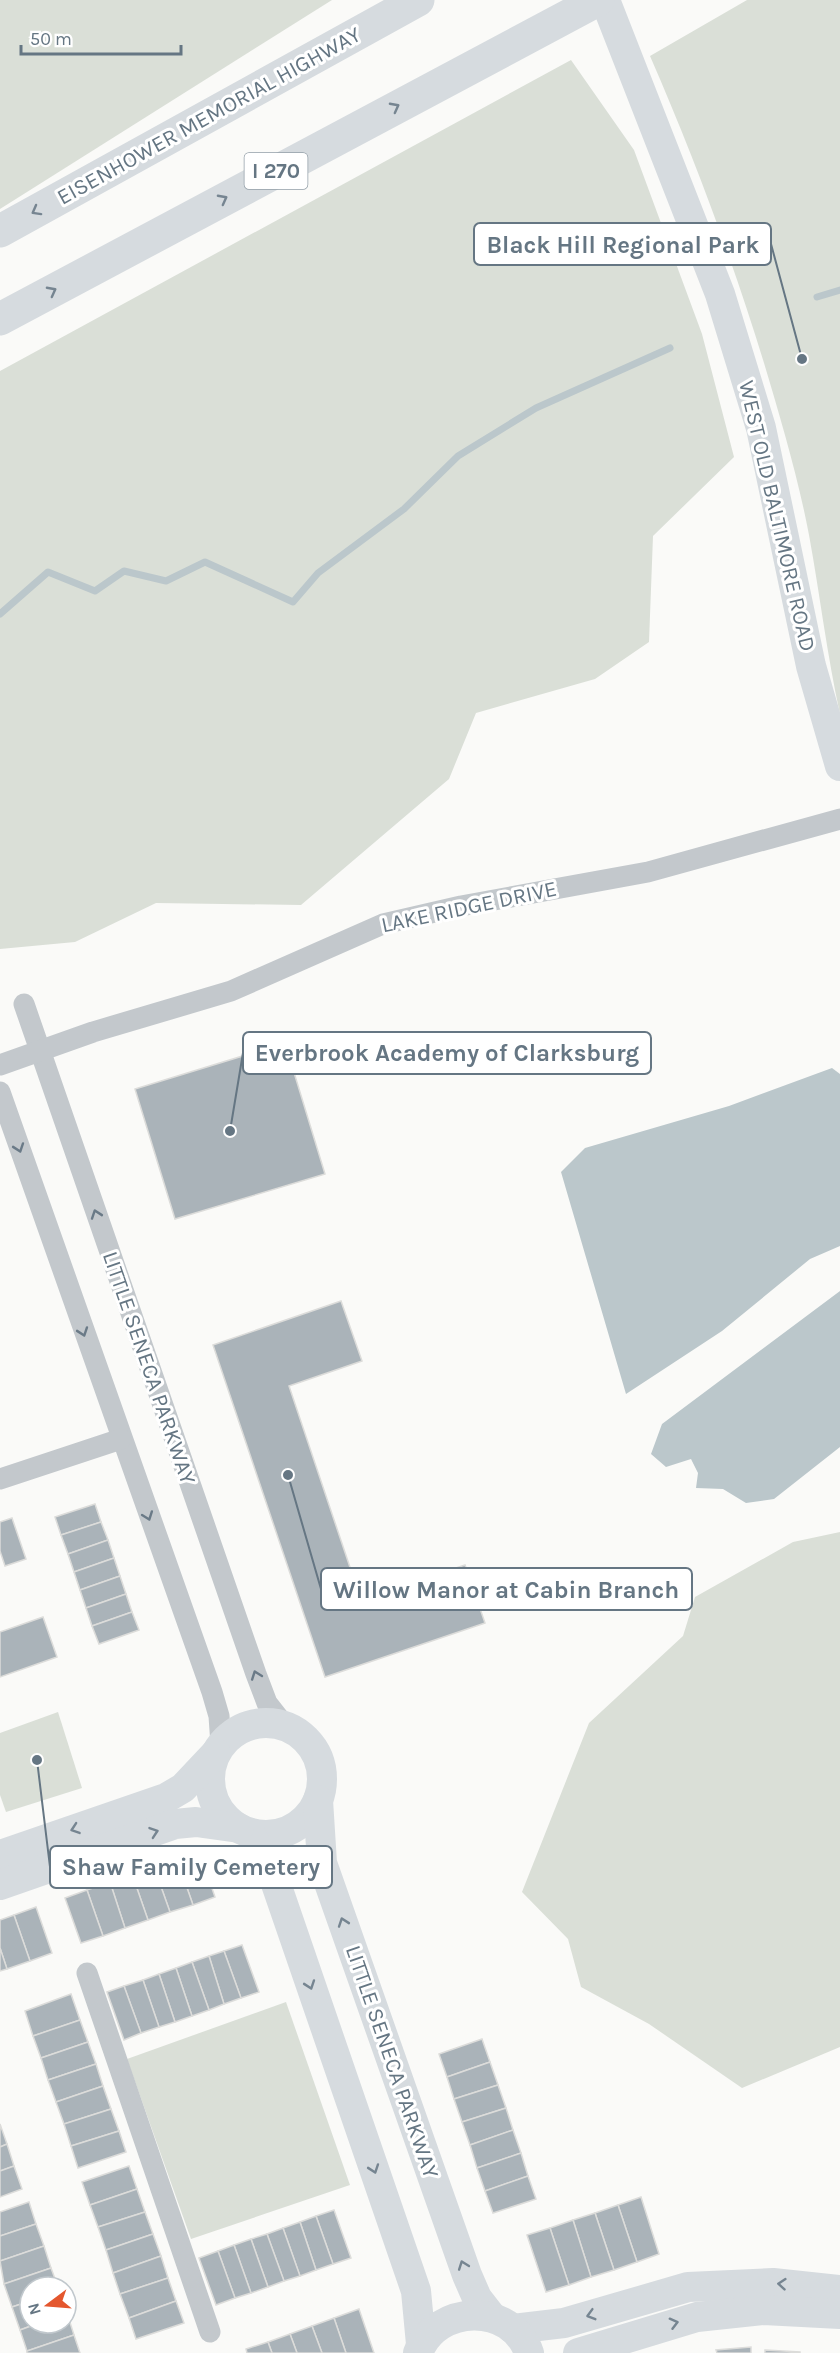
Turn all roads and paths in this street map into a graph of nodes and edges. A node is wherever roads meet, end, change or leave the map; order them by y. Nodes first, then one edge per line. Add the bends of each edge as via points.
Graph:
1 (418, 0) edge
2 (598, 0) edge
3 (605, 0) edge
4 (0, 231) edge
5 (0, 319) edge
6 (840, 766) edge
7 (840, 819) edge
8 (24, 1004) dead end
9 (40, 1051) junction
10 (0, 1065) edge
11 (0, 1092) edge
12 (121, 1439) junction
13 (0, 1479) edge
14 (285, 1726) junction
15 (218, 1749) junction
16 (318, 1800) junction
17 (245, 1831) junction
18 (0, 1855) edge
19 (0, 1885) edge
20 (87, 1973) dead end
21 (840, 2290) edge
22 (840, 2314) edge
23 (210, 2332) dead end
24 (511, 2333) edge
25 (420, 2349) edge
26 (578, 2353) edge

1 -> 4 highway, EISENHOWER MEMORIAL HIGHWAY
5 -> 2 highway, I 270
3 - 6 street, WEST OLD BALTIMORE ROAD via 724,305 761,428 811,666
7 - 9 street, LAKE RIDGE DRIVE via 648,872 438,910 383,924 231,991
8 - 9 street, LITTLE SENECA PARKWAY
9 - 10 street, LAKE RIDGE DRIVE
14 -> 9 street, LITTLE SENECA PARKWAY via 267,1703 252,1663
11 -> 12 street
12 - 13 street
12 -> 15 street via 212,1692 219,1716
14 - 15 street via 267,1722 250,1725 234,1733
14 - 16 street via 308,1742 317,1756 321,1771
15 - 17 street via 210,1770 215,1804 225,1818
15 -> 18 street via 183,1788 166,1798
16 - 17 street via 309,1814 283,1833
24 -> 16 street, LITTLE SENECA PARKWAY via 477,2298 464,2267 322,1863
19 -> 17 street via 175,1824 196,1822
17 -> 25 street via 274,1878 416,2291
20 - 23 street
21 -> 24 street via 773,2283 688,2287 564,2323
26 -> 22 street via 697,2317 764,2310
24 - 25 street via 462,2315 438,2325

